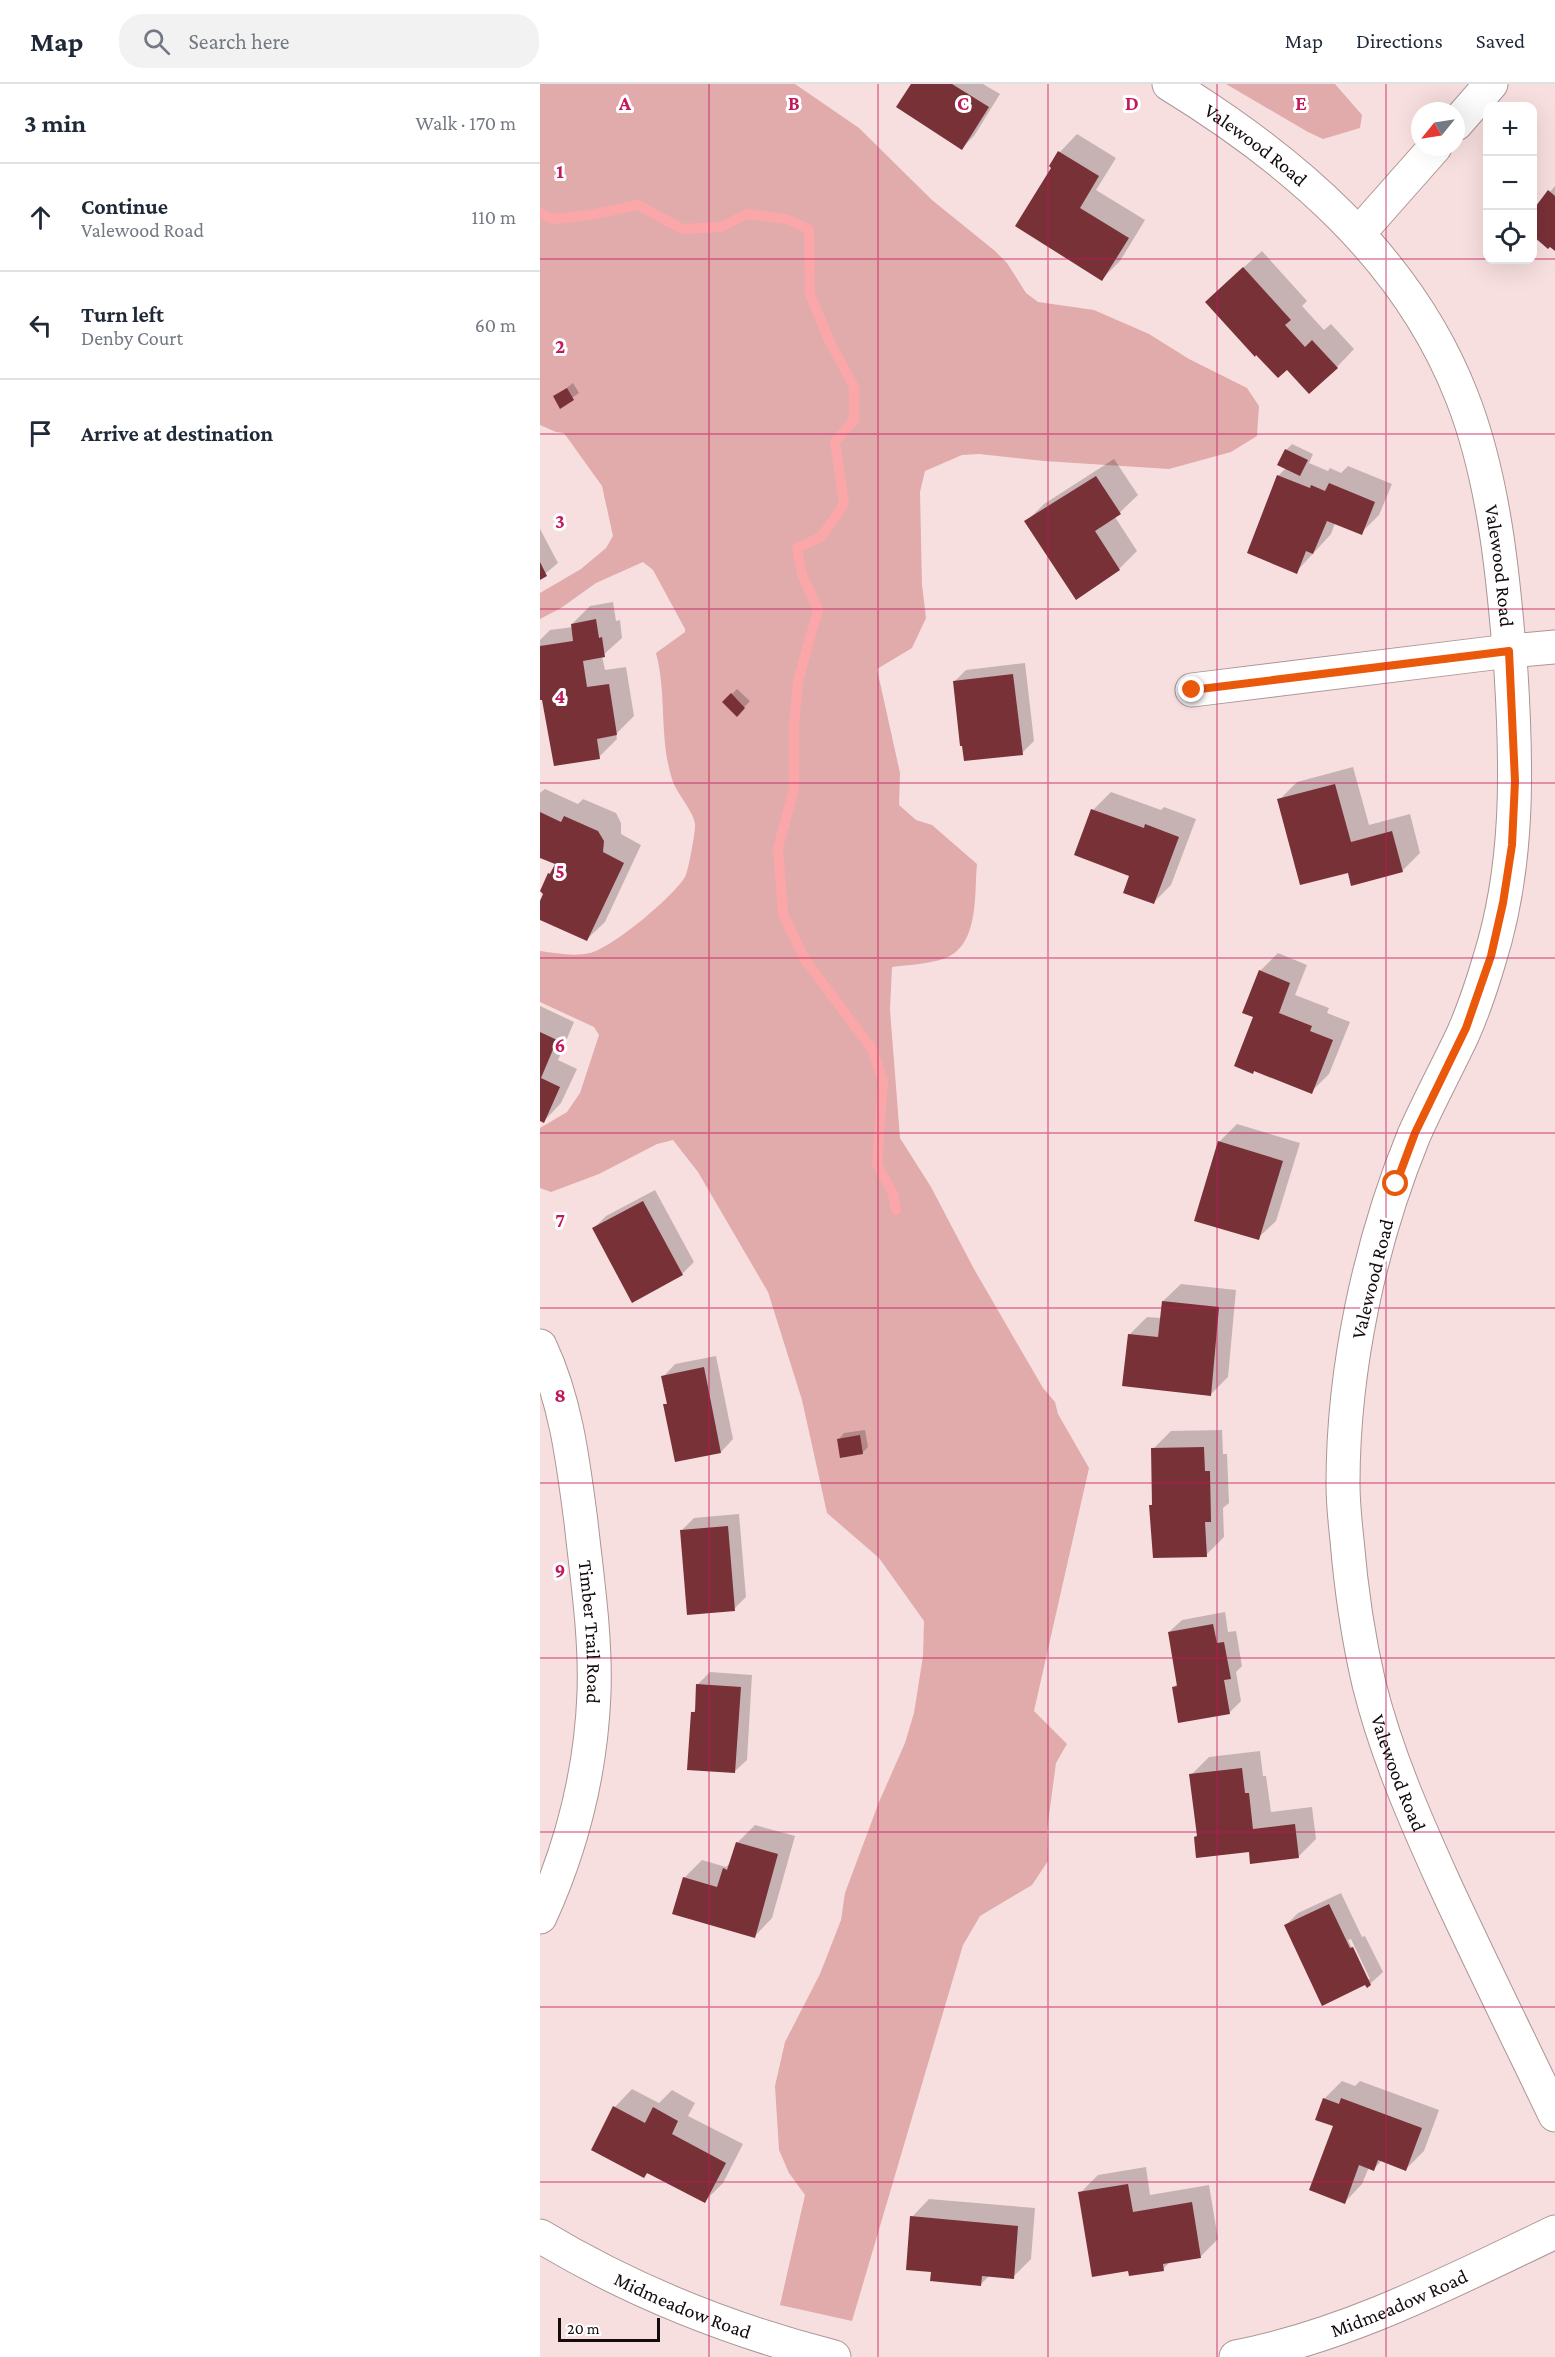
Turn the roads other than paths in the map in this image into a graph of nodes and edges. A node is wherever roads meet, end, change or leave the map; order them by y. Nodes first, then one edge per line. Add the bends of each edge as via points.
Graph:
1 (1169, 84) edge
2 (1491, 84) edge
3 (1465, 114) edge
4 (1427, 156) edge
5 (1359, 233) junction
6 (1555, 647) edge
7 (1509, 651) junction
8 (1192, 690) dead end
9 (540, 1346) edge
10 (540, 1917) edge
11 (1555, 2115) edge
12 (1555, 2232) edge
13 (540, 2236) edge
14 (834, 2357) edge
15 (1236, 2357) edge

1 - 5 street, Valewood Road via 1219,115 1306,181
2 - 3 street
4 - 5 street
5 - 7 street, Valewood Road via 1406,292 1436,340 1462,397 1480,455 1497,535
6 - 7 street
7 - 8 street
7 - 11 street, Valewood Road via 1515,781 1512,845 1503,903 1491,956 1466,1028 1415,1133 1379,1241 1351,1367 1343,1488 1357,1626 1391,1755 1444,1882
9 - 10 street, Timber Trail Road via 551,1369 571,1443 592,1617 594,1693 587,1765 570,1842
12 - 15 street, Midmeadow Road via 1358,2322 1280,2348
13 - 14 street, Midmeadow Road via 587,2264 669,2303 778,2342

